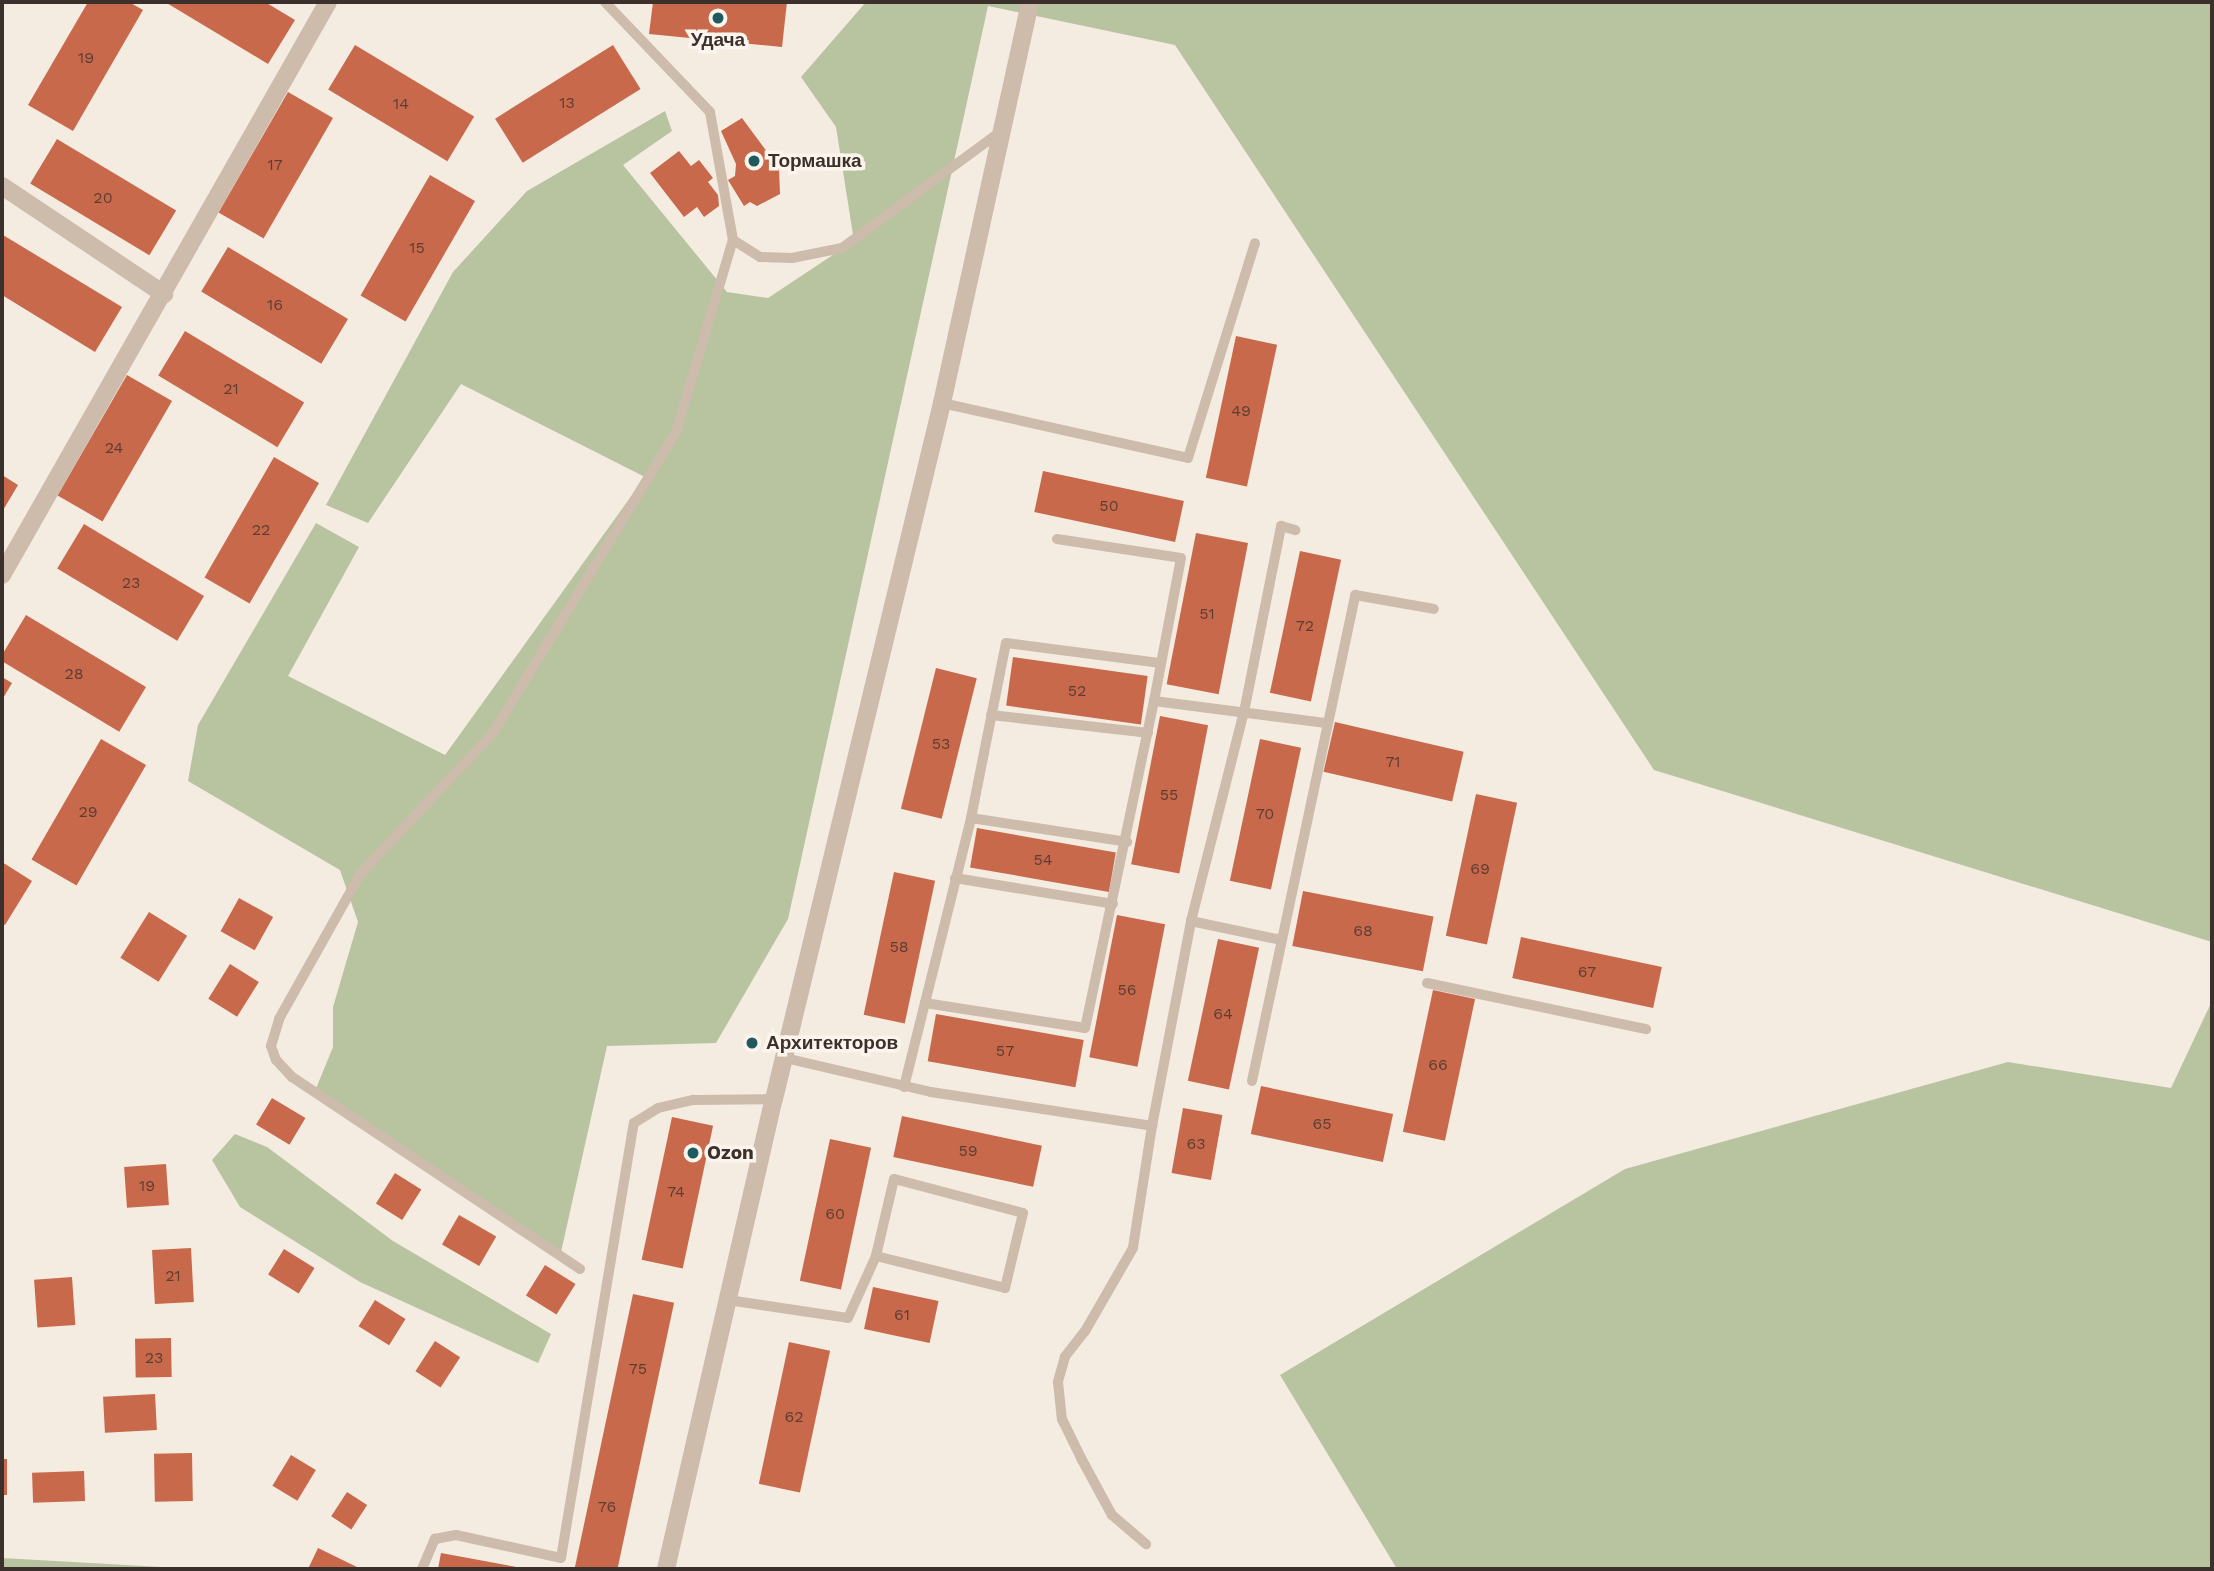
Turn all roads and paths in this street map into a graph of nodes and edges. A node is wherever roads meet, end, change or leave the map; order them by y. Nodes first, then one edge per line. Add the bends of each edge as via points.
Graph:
1 (328, 2) edge
2 (605, 2) edge
3 (1030, 2) edge
4 (1003, 130) junction
5 (2, 186) edge
6 (733, 240) junction
7 (1255, 243) dead end
8 (164, 294) junction
9 (942, 403) junction
10 (1295, 530) dead end
11 (1057, 539) dead end
12 (2, 575) edge
13 (1434, 609) dead end
14 (1161, 663) junction
15 (1154, 701) junction
16 (1244, 712) junction
17 (991, 715) junction
18 (1325, 723) junction
19 (1148, 733) junction
20 (971, 818) junction
21 (1127, 842) junction
22 (956, 878) junction
23 (1113, 904) junction
24 (1191, 921) junction
25 (1281, 940) junction
26 (1427, 983) dead end
27 (925, 1003) junction
28 (1646, 1029) dead end
29 (785, 1058) junction
30 (1252, 1081) dead end
31 (904, 1087) junction
32 (774, 1099) junction
33 (1152, 1126) junction
34 (876, 1256) junction
35 (580, 1269) dead end
36 (728, 1300) junction
37 (1146, 1544) dead end
38 (422, 1569) edge
39 (666, 1569) edge

1 - 8 street
2 - 6 lane via 710,112
3 - 4 street
4 - 6 lane via 842,248 792,258 760,257
4 - 9 street
5 - 8 street
6 - 35 lane via 676,432 493,733 361,873 279,1019 271,1046 276,1060 292,1077
7 - 9 lane via 1188,458
8 - 12 street
9 - 29 street
10 - 16 lane via 1281,526
11 - 14 lane via 1181,558
13 - 18 lane via 1355,595
14 - 15 lane
14 - 17 lane via 1006,643
15 - 16 lane
15 - 19 lane
16 - 18 lane
16 - 24 lane
17 - 19 lane
17 - 20 lane
18 - 25 lane
19 - 21 lane
20 - 21 lane
20 - 22 lane
21 - 23 lane
22 - 23 lane
22 - 27 lane
23 - 27 lane via 1085,1028
24 - 25 lane
24 - 33 lane
25 - 30 lane
26 - 28 lane
27 - 31 lane
29 - 31 lane
29 - 32 street
31 - 33 lane
32 - 36 street
32 - 38 lane via 694,1100 658,1108 634,1123 561,1558 456,1535 435,1539
33 - 37 lane via 1133,1248 1065,1357 1058,1382 1062,1419 1087,1469 1112,1515
34 - 34 lane via 1005,1287 1023,1213 894,1179
34 - 36 lane via 848,1318
36 - 39 street

